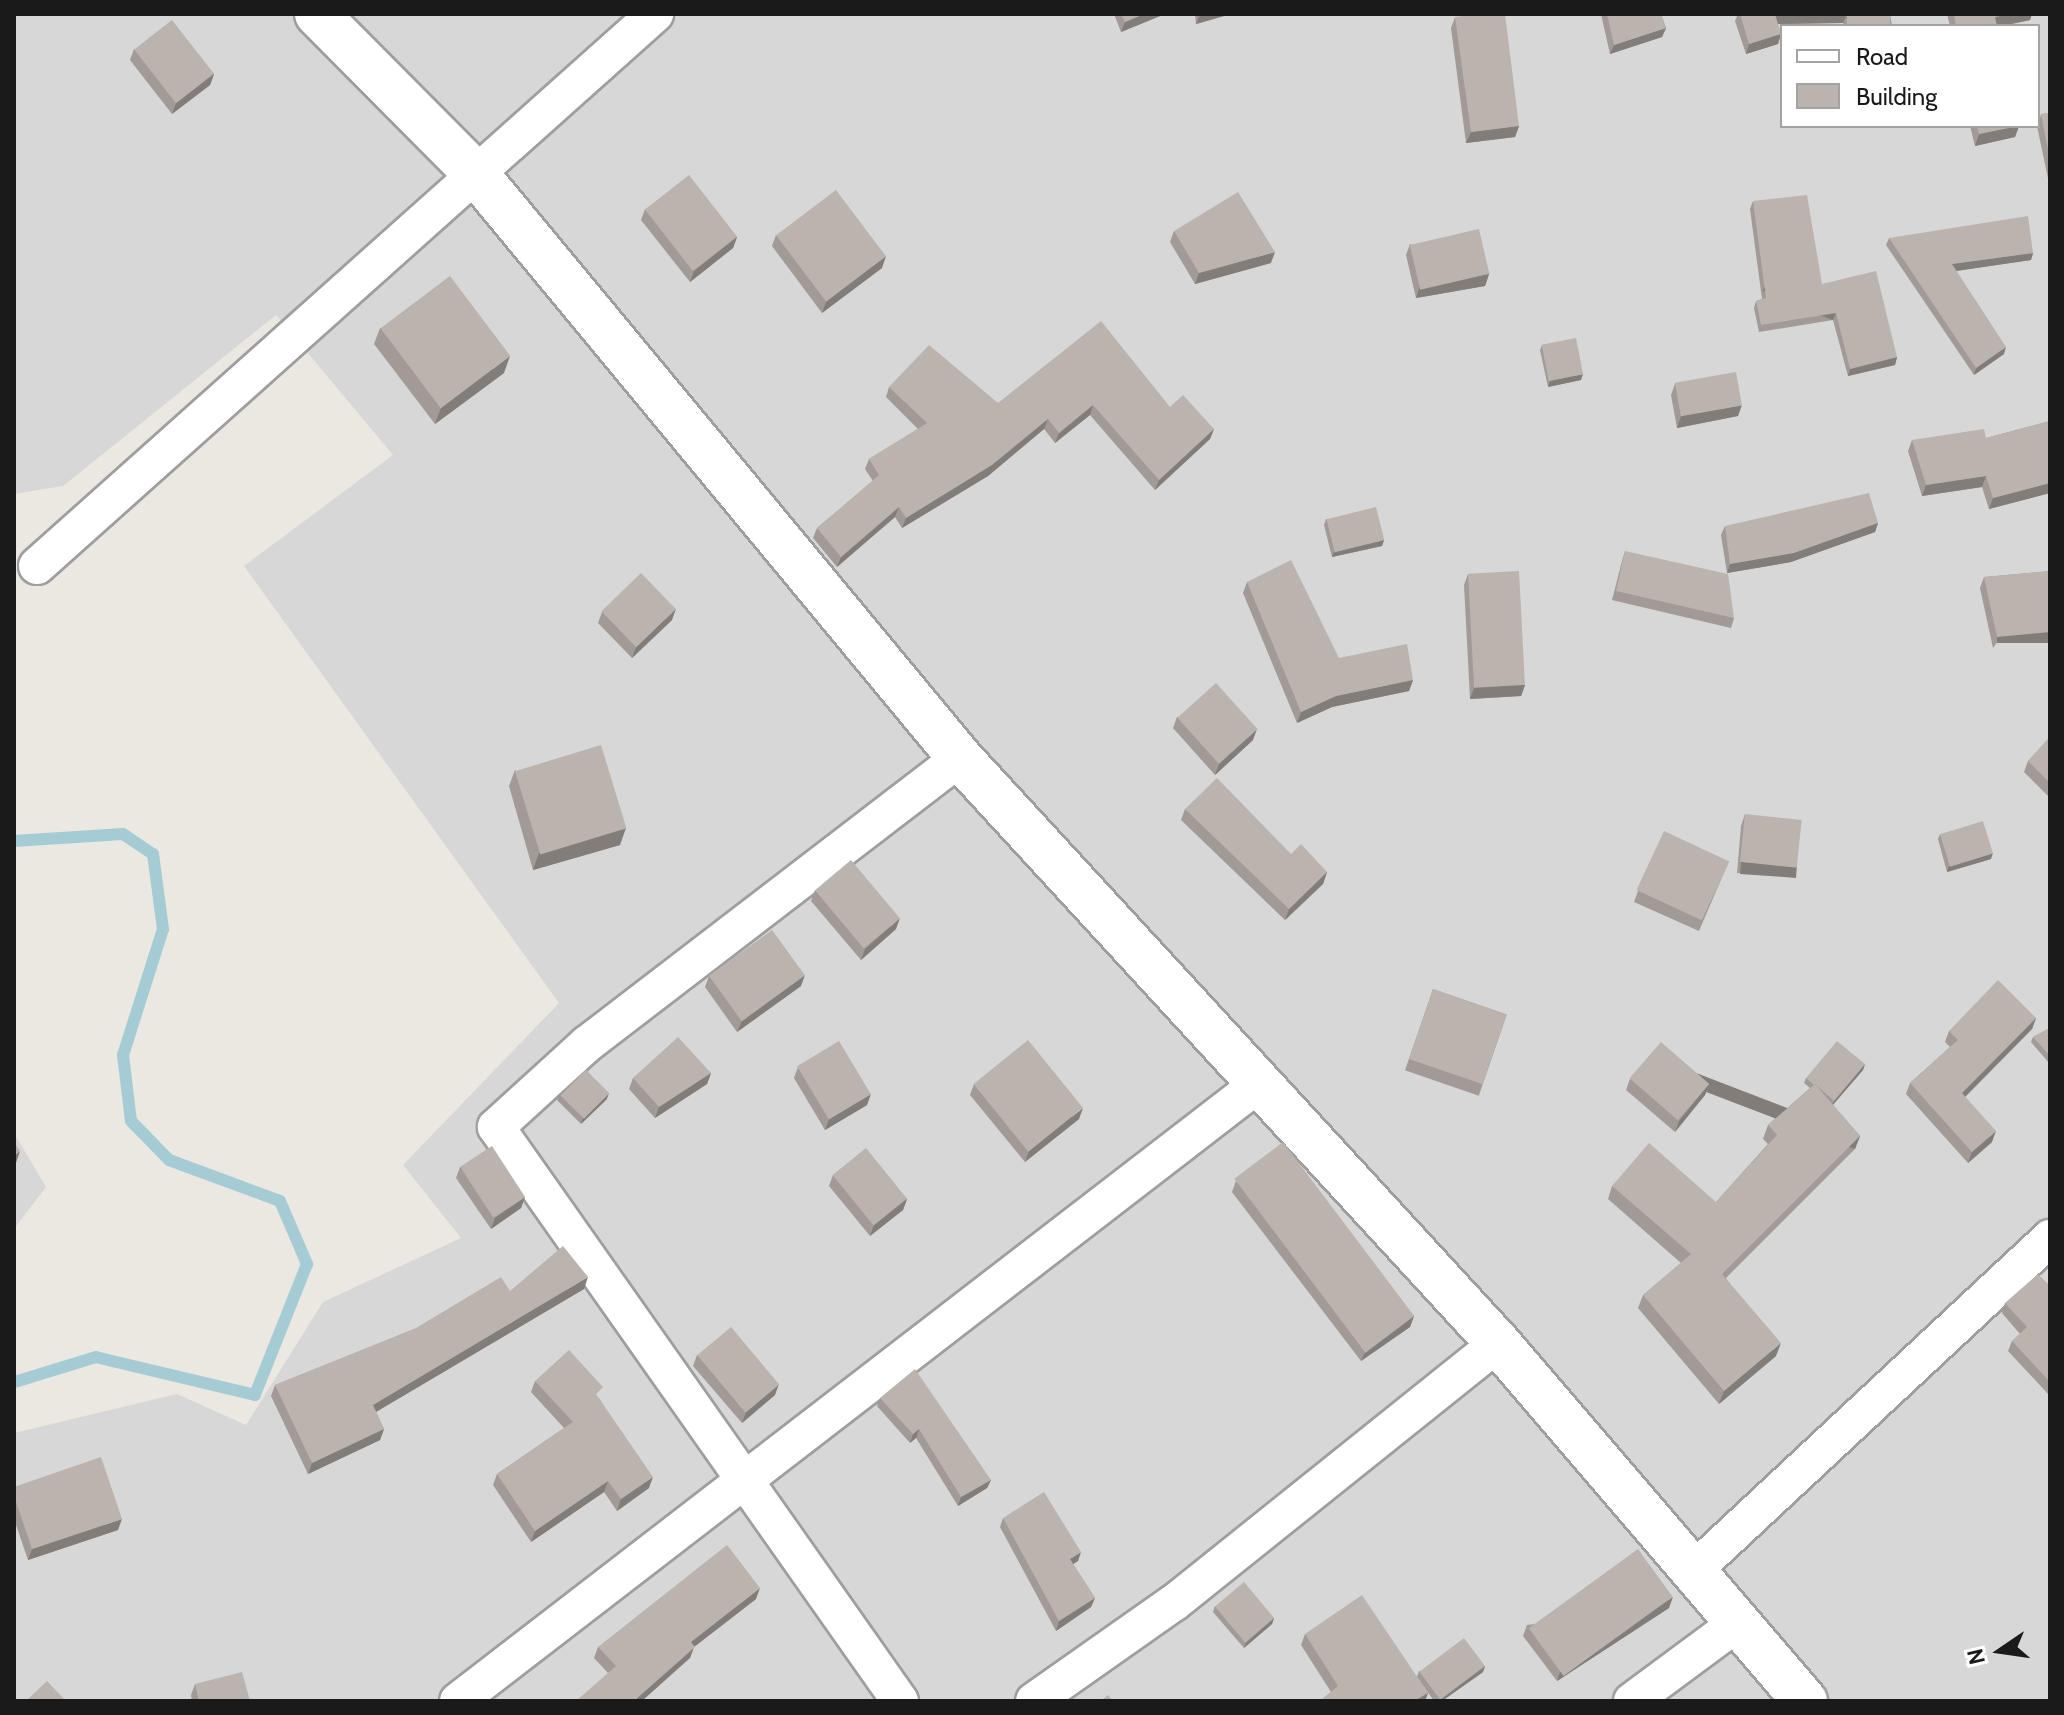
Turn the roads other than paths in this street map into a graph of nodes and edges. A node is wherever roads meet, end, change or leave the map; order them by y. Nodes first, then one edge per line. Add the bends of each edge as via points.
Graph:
1 (317, 14) edge
2 (655, 14) edge
3 (477, 175) junction
4 (37, 566) dead end
5 (960, 758) junction
6 (1256, 1086) junction
7 (2050, 1238) edge
8 (1498, 1343) junction
9 (746, 1486) junction
10 (1692, 1572) junction
11 (1736, 1624) junction
12 (458, 1701) edge
13 (900, 1701) edge
14 (1034, 1701) edge
15 (1632, 1701) edge
16 (1805, 1701) edge

1 - 3 street
2 - 3 street
3 - 4 street
3 - 5 street
5 - 6 street
5 - 9 street via 587,1044 503,1112 496,1127
6 - 8 street
6 - 9 street
7 - 10 street
8 - 10 street
8 - 14 street via 1175,1602
9 - 12 street
9 - 13 street
10 - 11 street
11 - 15 street
11 - 16 street

